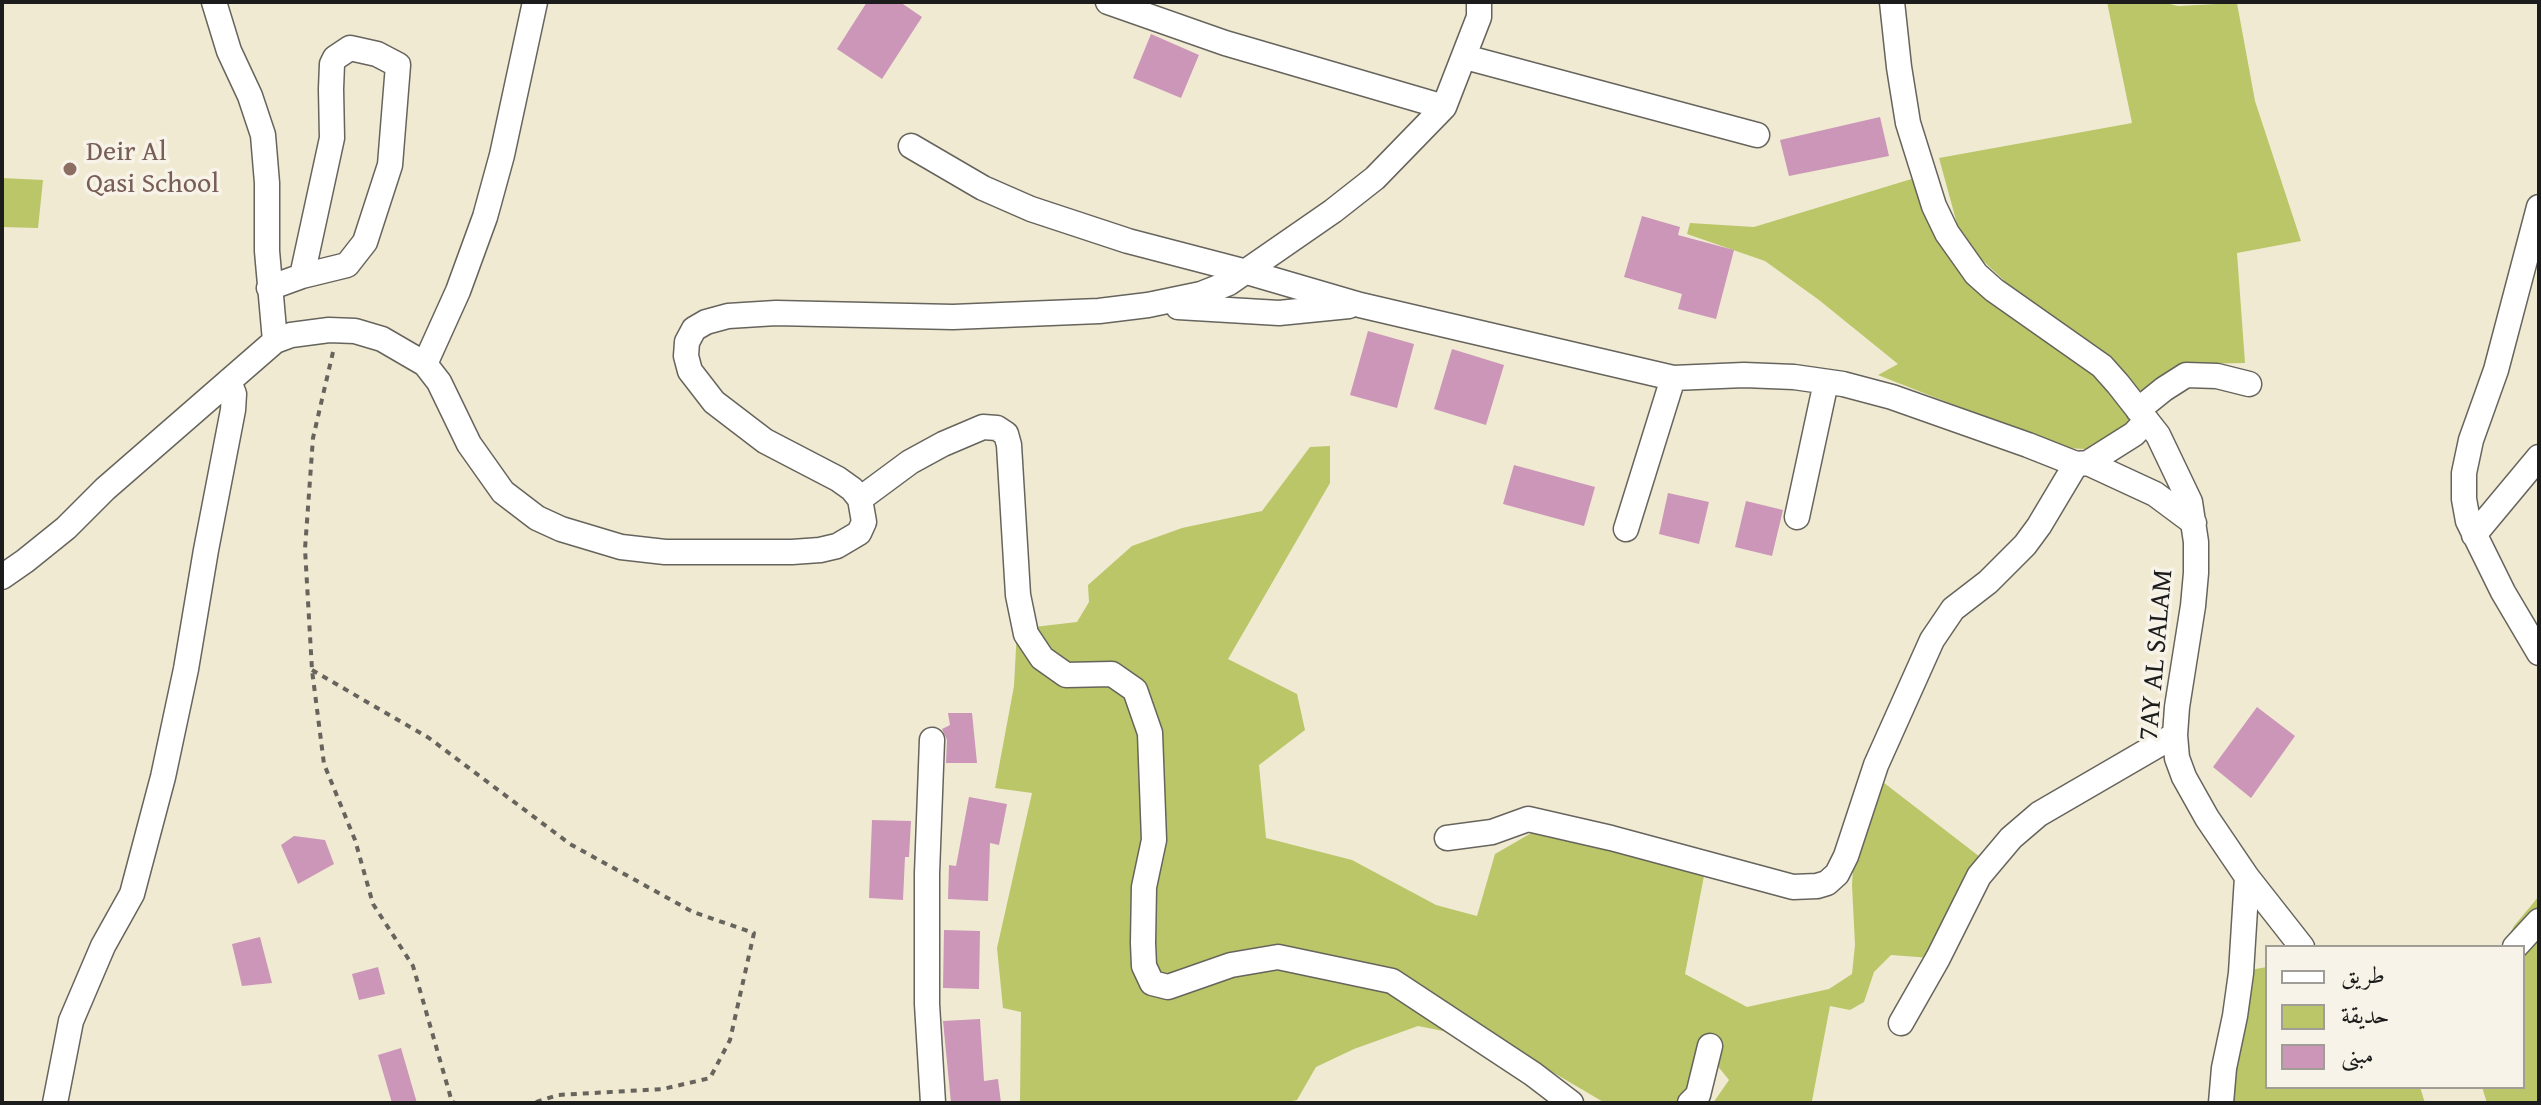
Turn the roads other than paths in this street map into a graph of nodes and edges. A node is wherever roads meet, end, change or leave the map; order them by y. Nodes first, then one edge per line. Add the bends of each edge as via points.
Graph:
1 (214, 2) edge
2 (535, 2) edge
3 (1108, 2) edge
4 (1479, 2) edge
5 (1892, 2) edge
6 (1465, 57) junction
7 (1444, 107) junction
8 (1757, 135) dead end
9 (911, 146) dead end
10 (2539, 207) edge
11 (1247, 272) junction
12 (302, 276) junction
13 (269, 288) junction
14 (1148, 305) junction
15 (1360, 305) junction
16 (275, 341) junction
17 (425, 364) junction
18 (1673, 378) junction
19 (229, 381) junction
20 (1826, 382) junction
21 (2249, 384) dead end
22 (2142, 416) junction
23 (2539, 457) edge
24 (2082, 464) junction
25 (860, 499) junction
26 (1797, 517) dead end
27 (2194, 523) junction
28 (1626, 529) dead end
29 (2474, 535) junction
30 (2, 577) edge
31 (2539, 653) edge
32 (2175, 735) junction
33 (932, 740) dead end
34 (1447, 838) dead end
35 (2247, 877) junction
36 (2539, 921) edge
37 (2300, 945) edge
38 (2517, 945) edge
39 (1901, 1023) dead end
40 (1710, 1046) dead end
41 (55, 1103) edge
42 (933, 1103) edge
43 (1571, 1103) edge
44 (1690, 1103) edge
45 (2221, 1103) edge

1 - 13 street via 263,135
2 - 17 street via 485,217
3 - 7 street via 1225,43
4 - 6 street
5 - 22 street, 7AY AL SALAM via 1908,123 1947,233 1976,274 2102,366
6 - 7 street
6 - 8 street
7 - 11 street via 1375,178
9 - 11 street via 1031,209
10 - 29 street via 2464,473 2464,499
11 - 14 street via 1201,294
11 - 15 street
12 - 12 street via 332,138 332,64 350,48 377,54 398,65 390,165 365,242 347,265
12 - 13 street
13 - 16 street
14 - 15 street via 1279,313
14 - 25 street via 953,317 776,313 728,316 694,329 687,342 690,371 714,402 765,441 838,479
15 - 18 street
16 - 17 street via 312,331 355,331 382,339
16 - 19 street
17 - 25 street via 503,492 537,518 581,537 665,552 820,550 859,533 864,522
18 - 20 street via 1744,375
18 - 28 street
19 - 30 street via 66,528
19 - 41 street via 233,410 163,777 132,894 71,1021
20 - 24 street via 1892,397
20 - 26 street
21 - 22 street via 2186,375
22 - 24 street via 2134,434
22 - 27 street, 7AY AL SALAM via 2173,465
23 - 29 street
24 - 27 street via 2155,494
24 - 34 street via 2025,545 1953,609 1932,640 1876,765 1846,856 1827,883 1793,887 1528,819 1492,832
25 - 43 street via 943,444 983,427 1006,434 1018,595 1026,634 1042,658 1066,675 1112,674 1135,690 1150,733 1154,840 1144,887 1143,943 1144,966 1152,983 1168,987 1231,965 1278,957 1392,981
27 - 32 street, 7AY AL SALAM via 2193,606
29 - 31 street
32 - 35 street, 7AY AL SALAM via 2184,777
32 - 39 street via 2039,814 2011,838 1974,883
33 - 42 street via 927,1004
35 - 37 street, 7AY AL SALAM
35 - 45 street via 2241,973
36 - 38 street
40 - 44 street via 1698,1095

